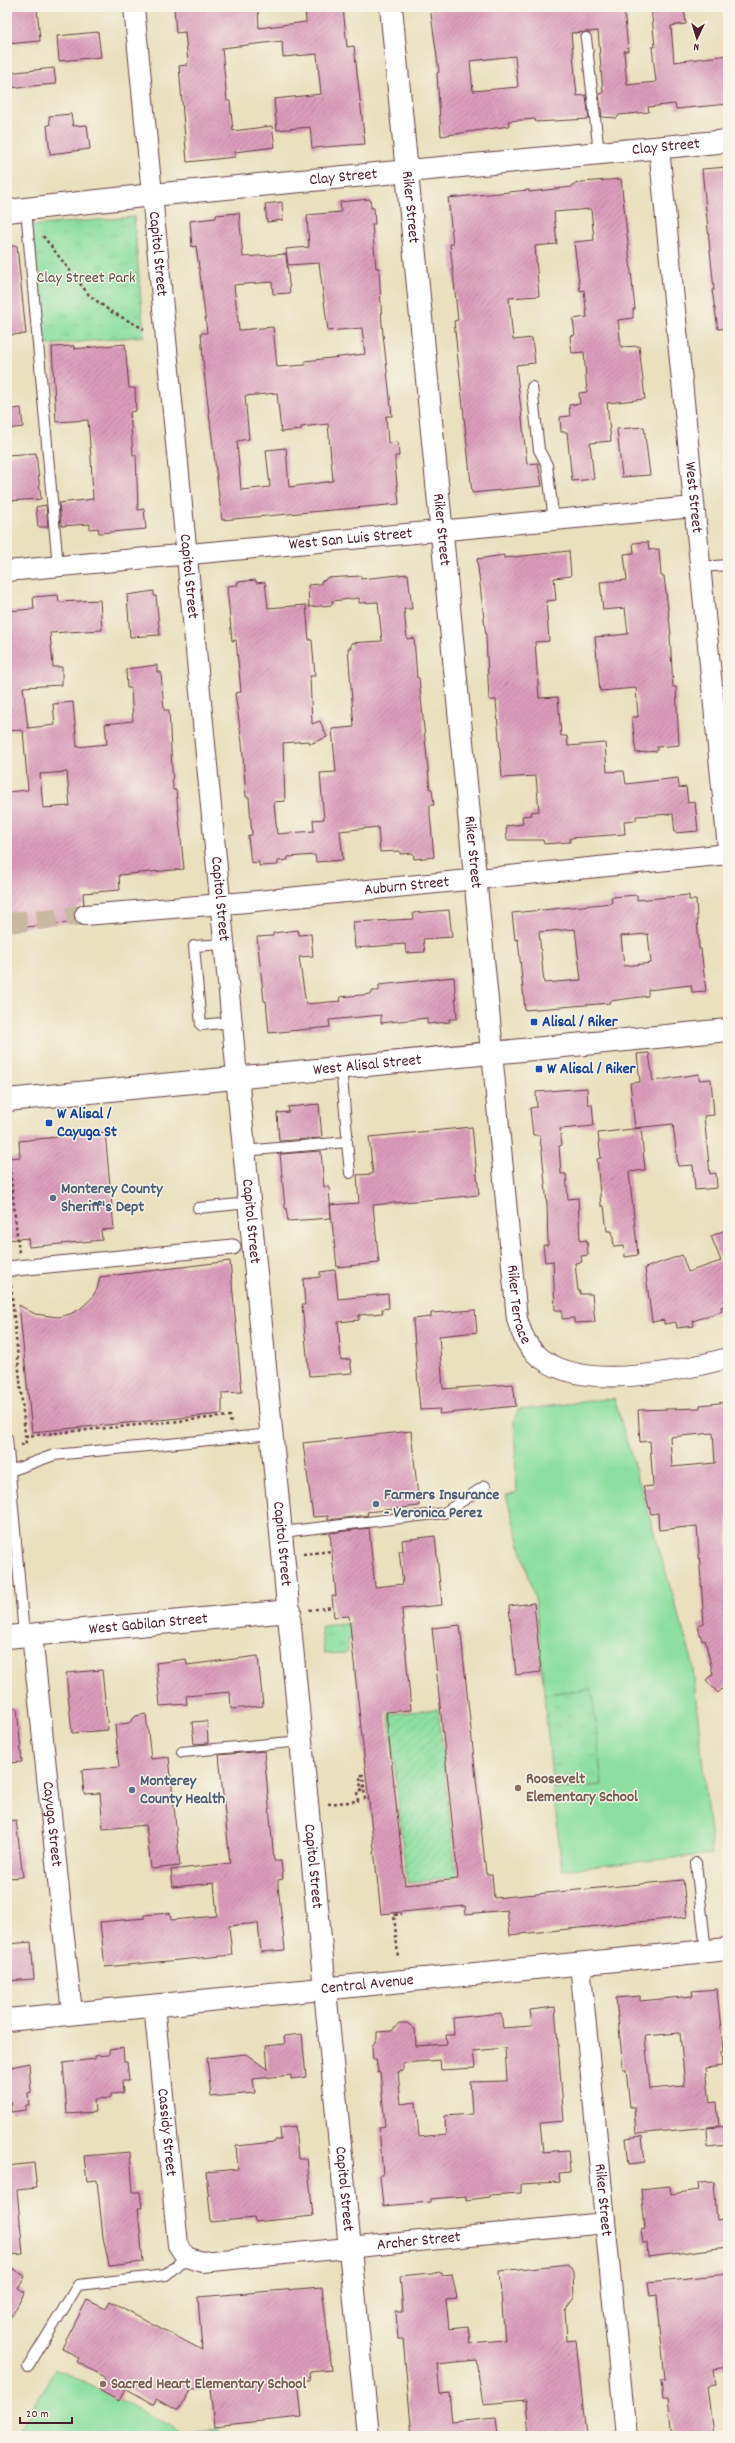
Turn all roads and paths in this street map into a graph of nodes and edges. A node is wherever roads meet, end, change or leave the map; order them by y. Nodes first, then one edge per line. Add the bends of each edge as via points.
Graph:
1 (134, 7) edge
2 (391, 7) edge
3 (586, 38) dead end
4 (728, 142) edge
5 (659, 148) junction
6 (599, 153) junction
7 (407, 171) junction
8 (152, 195) junction
9 (17, 210) edge
10 (39, 232) dead end
11 (144, 330) dead end
12 (532, 387) dead end
13 (694, 507) junction
14 (554, 521) junction
15 (442, 531) junction
16 (186, 556) junction
17 (728, 565) edge
18 (58, 567) junction
19 (700, 567) junction
20 (7, 571) edge
21 (728, 848) edge
22 (728, 854) edge
23 (474, 880) junction
24 (220, 904) junction
25 (85, 915) tunnel mouth
26 (224, 944) junction
27 (232, 1022) junction
28 (728, 1030) edge
29 (492, 1052) junction
30 (341, 1067) junction
31 (237, 1076) junction
32 (7, 1100) edge
33 (346, 1134) dead end
34 (7, 1142) edge
35 (244, 1151) junction
36 (350, 1173) dead end
37 (249, 1203) junction
38 (198, 1208) dead end
39 (233, 1247) dead end
40 (12, 1268) edge
41 (728, 1358) edge
42 (237, 1429) dead end
43 (272, 1434) junction
44 (25, 1436) junction
45 (7, 1438) edge
46 (26, 1444) dead end
47 (10, 1471) junction
48 (485, 1486) dead end
49 (282, 1532) junction
50 (332, 1551) dead end
51 (303, 1554) dead end
52 (333, 1607) dead end
53 (299, 1610) junction
54 (21, 1636) edge
55 (302, 1741) junction
56 (182, 1752) dead end
57 (358, 1800) junction
58 (328, 1804) dead end
59 (696, 1863) dead end
60 (402, 1914) dead end
61 (728, 1949) edge
62 (706, 1951) junction
63 (398, 1956) dead end
64 (580, 1964) junction
65 (324, 1989) junction
66 (154, 2005) junction
67 (72, 2013) junction
68 (7, 2020) edge
69 (605, 2223) junction
70 (350, 2248) junction
71 (186, 2257) junction
72 (28, 2366) dead end
73 (368, 2436) edge
74 (626, 2436) edge

1 - 8 street, Capitol Street
2 - 7 street, Riker Street
3 - 6 lane
4 - 5 street, Clay Street
5 - 6 street, Clay Street
5 - 13 street, West Street
6 - 7 street, Clay Street
7 - 8 street, Clay Street
7 - 15 street, Riker Street
8 - 9 street, Clay Street
8 - 16 street, Capitol Street
9 - 18 lane
10 - 11 path via 89,295 110,311
12 - 14 lane via 539,450 546,465
13 - 14 street, West San Luis Street
13 - 19 street, West Street
14 - 15 street, West San Luis Street
15 - 16 street, West San Luis Street
15 - 23 street, Riker Street
16 - 18 street, West San Luis Street
16 - 24 street, Capitol Street
17 - 19 lane
18 - 20 street, West San Luis Street
19 - 21 street, West Street
22 - 23 street, Auburn Street
23 - 24 street, Auburn Street
23 - 29 street, Riker Street
24 - 25 street, Auburn Street
24 - 26 street, Capitol Street
26 - 27 street, Capitol Street
26 - 27 lane via 194,946 200,1025
27 - 31 street, Capitol Street
28 - 29 street, West Alisal Street
29 - 30 street, West Alisal Street
29 - 41 street, Riker Terrace via 517,1318 535,1354 559,1369 606,1377 673,1370
30 - 31 street, West Alisal Street
30 - 33 lane
31 - 32 street, West Alisal Street
31 - 35 street, Capitol Street
34 - 40 path
35 - 36 lane via 347,1142
35 - 37 street, Capitol Street
37 - 38 lane
37 - 43 street, Capitol Street
39 - 40 street
40 - 44 path
42 - 44 path via 231,1429 230,1416
43 - 47 lane via 54,1455
43 - 49 street, Capitol Street
44 - 46 path
45 - 47 lane
47 - 54 lane
48 - 49 lane via 444,1513
49 - 53 street, Capitol Street
50 - 51 path
52 - 53 path
53 - 54 street, West Gabilan Street
53 - 55 street, Capitol Street
54 - 67 street, Cayuga Street
55 - 56 lane
55 - 65 street, Capitol Street
57 - 57 path via 356,1792 361,1792 360,1775 363,1775 367,1799
57 - 58 path
59 - 62 lane
60 - 63 path via 394,1915
61 - 62 street, Central Avenue
62 - 64 street, Central Avenue
64 - 65 street, Central Avenue
64 - 69 street, Riker Street
65 - 66 street, Central Avenue
65 - 70 street, Capitol Street
66 - 67 street, Central Avenue
66 - 71 street, Cassidy Street via 178,2245
67 - 68 street, Central Avenue
69 - 70 street, Archer Street
69 - 74 street, Riker Street
70 - 71 street, Archer Street via 202,2262
70 - 73 street, Capitol Street
71 - 72 lane via 166,2275 78,2285

